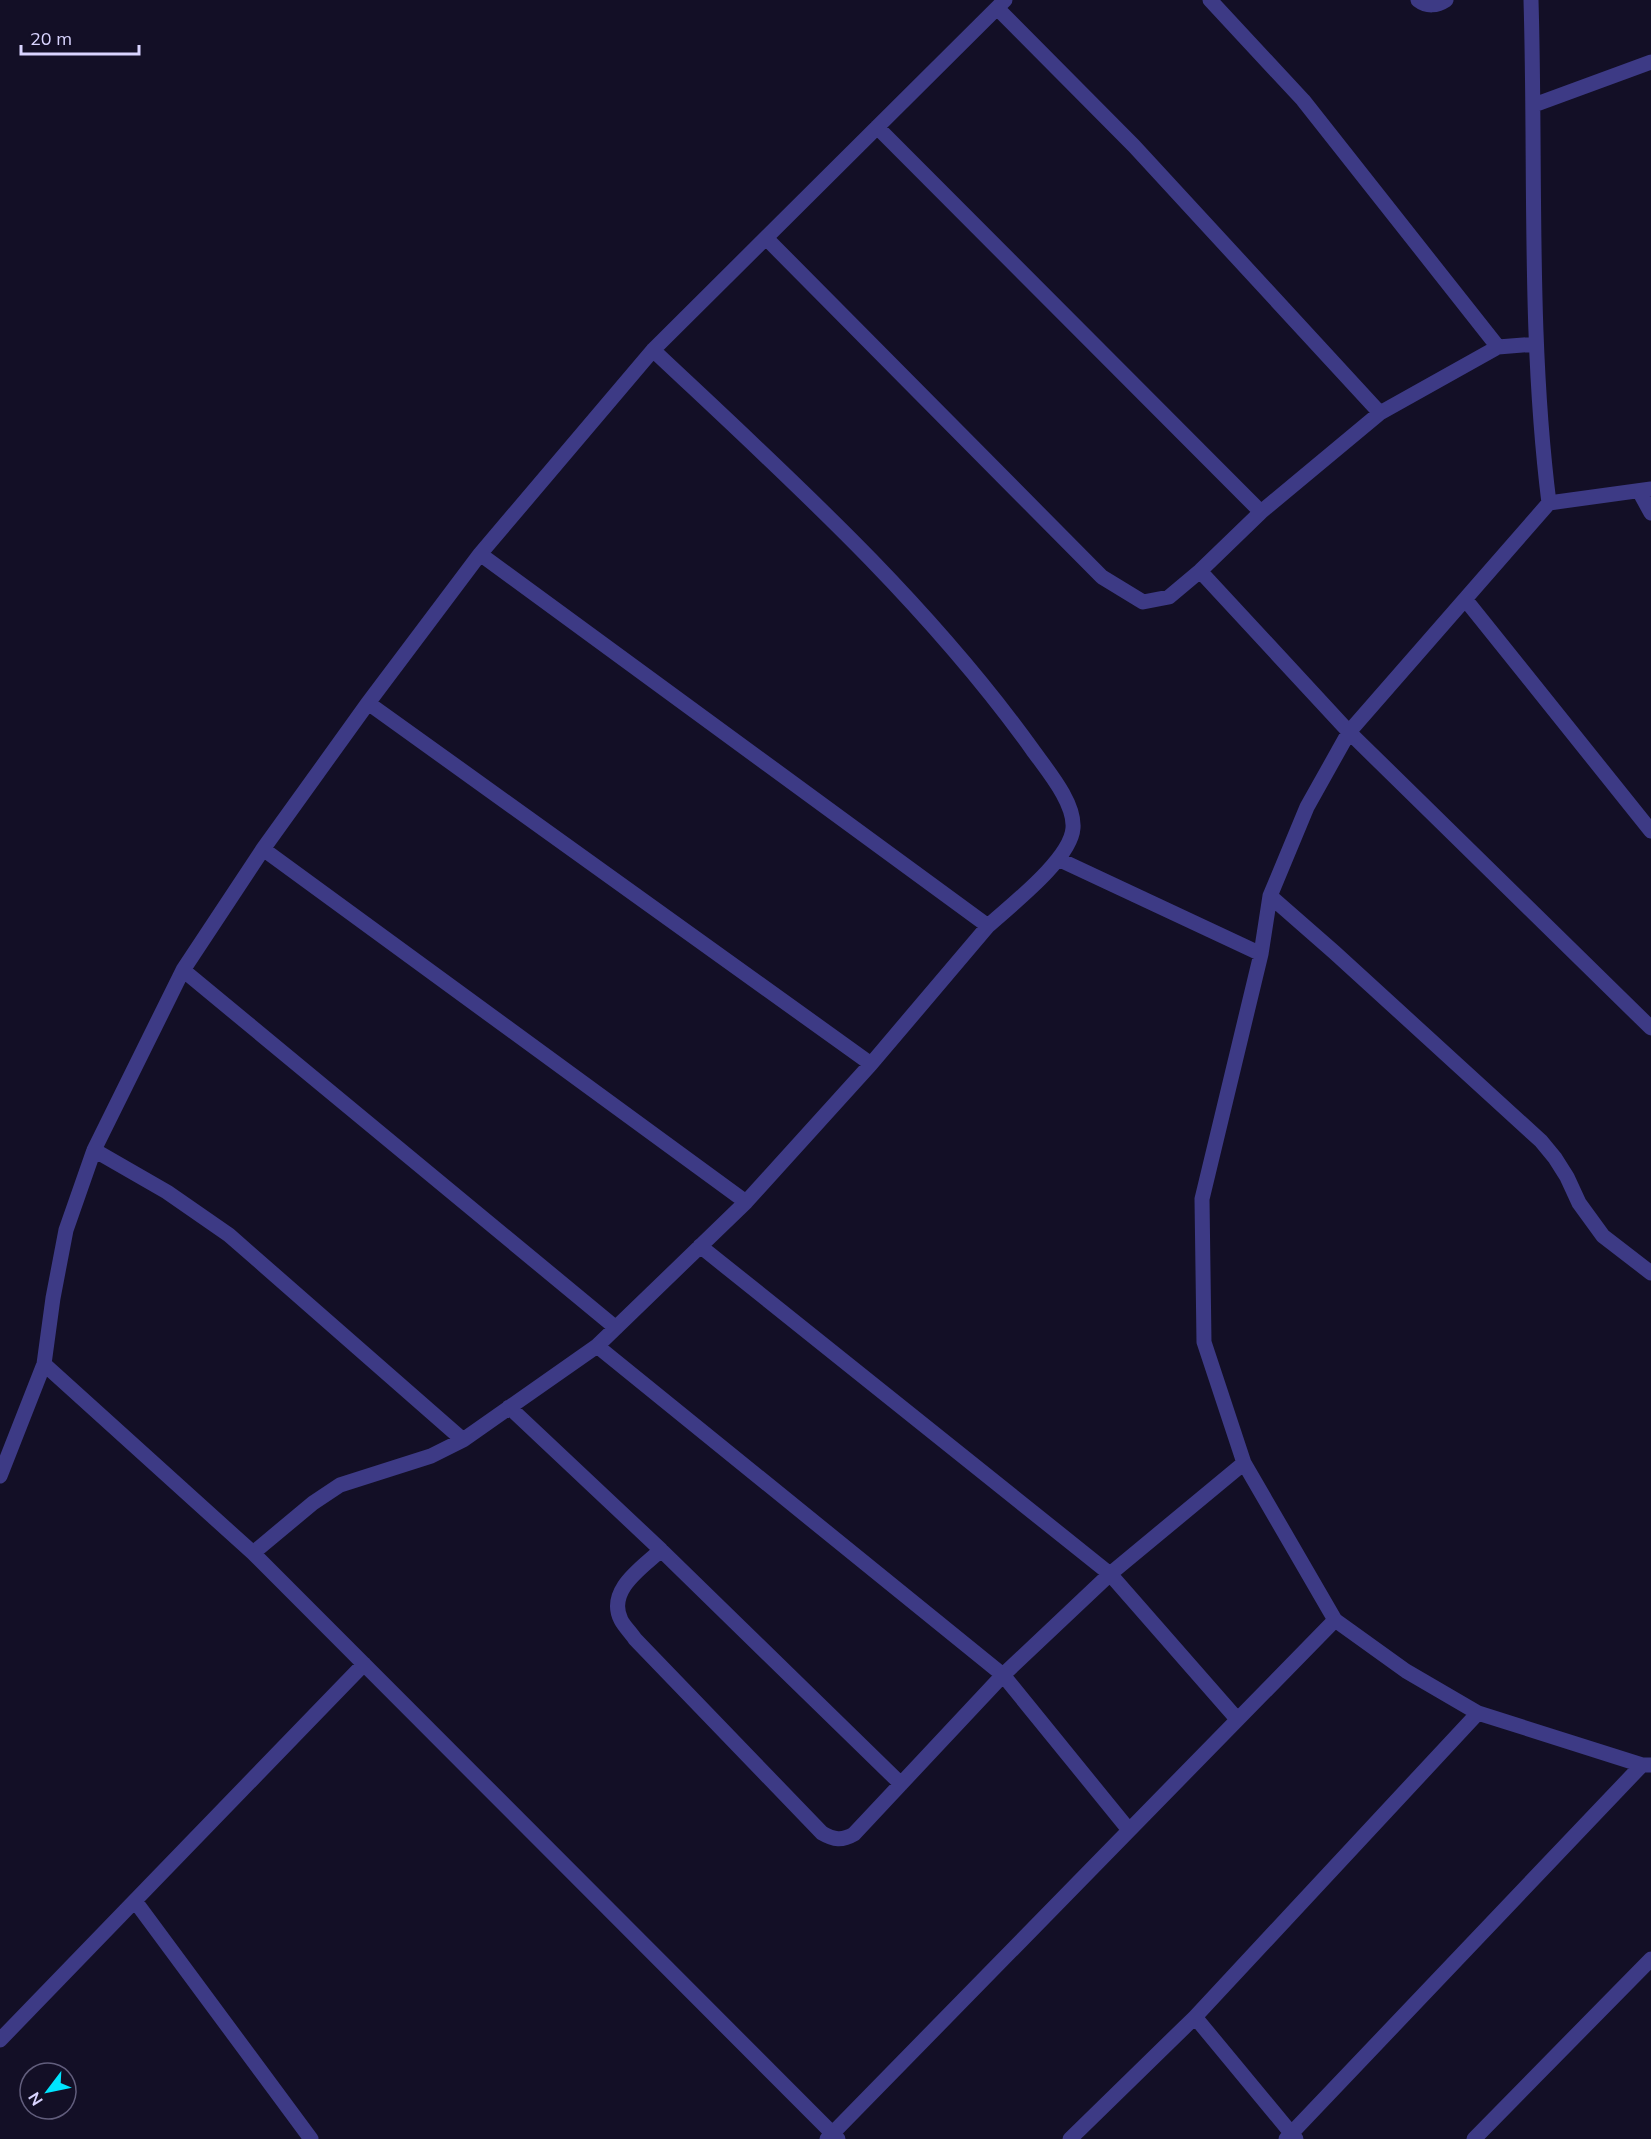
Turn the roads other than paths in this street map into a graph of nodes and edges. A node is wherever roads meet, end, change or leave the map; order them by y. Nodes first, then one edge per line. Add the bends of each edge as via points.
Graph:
1 (1210, 0) edge
2 (1418, 0) edge
3 (1446, 0) edge
4 (1531, 0) edge
5 (1001, 4) edge
6 (1651, 62) edge
7 (1534, 105) junction
8 (877, 127) junction
9 (766, 238) junction
10 (1536, 344) junction
11 (1498, 347) junction
12 (653, 350) junction
13 (1380, 413) junction
14 (1645, 490) edge
15 (1549, 503) junction
16 (1261, 512) junction
17 (1651, 513) edge
18 (480, 554) junction
19 (1200, 571) junction
20 (1465, 599) junction
21 (368, 703) junction
22 (1349, 732) junction
23 (1651, 831) edge
24 (263, 849) junction
25 (1058, 859) junction
26 (1270, 896) junction
27 (988, 926) junction
28 (1261, 954) junction
29 (183, 970) junction
30 (1651, 1028) edge
31 (871, 1064) junction
32 (94, 1150) junction
33 (746, 1202) junction
34 (700, 1246) junction
35 (1651, 1273) edge
36 (616, 1328) junction
37 (597, 1346) junction
38 (44, 1364) junction
39 (509, 1407) junction
40 (463, 1440) junction
41 (1244, 1463) junction
42 (0, 1476) edge
43 (661, 1550) junction
44 (253, 1553) junction
45 (1110, 1574) junction
46 (1335, 1620) junction
47 (364, 1664) junction
48 (1003, 1676) junction
49 (1478, 1713) junction
50 (1237, 1719) junction
51 (1647, 1765) edge
52 (901, 1784) junction
53 (1129, 1830) junction
54 (135, 1901) junction
55 (1651, 1959) edge
56 (1195, 2017) junction
57 (0, 2040) edge
58 (833, 2137) edge
59 (1291, 2137) edge
60 (311, 2139) edge
61 (1070, 2139) edge
62 (1474, 2139) edge

1 - 11 street via 1303,100
2 - 3 street via 1433,6
4 - 7 street
5 - 8 street
5 - 13 street
6 - 7 street
7 - 10 street
8 - 9 street
8 - 16 street
9 - 12 street
9 - 19 street via 1102,577 1143,602 1169,597
10 - 11 street
10 - 15 street
11 - 13 street
12 - 18 street
12 - 25 street via 857,544 1013,723 1069,807 1073,828 1067,848
13 - 16 street
14 - 15 street
14 - 17 street
15 - 20 street
16 - 19 street
18 - 21 street
18 - 27 street
19 - 22 street
20 - 22 street
20 - 23 street
21 - 24 street
21 - 31 street
22 - 26 street via 1307,807
22 - 30 street
24 - 29 street
24 - 33 street
25 - 27 street
25 - 28 street
26 - 28 street
26 - 35 street via 1541,1141 1603,1236
27 - 31 street
28 - 41 street via 1202,1199 1204,1342
29 - 32 street
29 - 36 street
31 - 33 street
32 - 38 street via 66,1230
32 - 40 street via 167,1192 230,1235
33 - 34 street
34 - 36 street
34 - 45 street
36 - 37 street
37 - 39 street
37 - 48 street
38 - 42 street
38 - 44 street
39 - 40 street
39 - 43 street
40 - 44 street via 431,1456 340,1485
41 - 45 street
41 - 46 street
43 - 52 street
43 - 52 street via 623,1587 617,1602 620,1619 822,1833 833,1840 854,1834
44 - 47 street
45 - 48 street
45 - 50 street
46 - 49 street via 1406,1671
46 - 50 street
47 - 54 street
47 - 58 street
48 - 52 street
48 - 53 street
49 - 51 street
49 - 56 street
50 - 53 street
51 - 59 street
53 - 58 street
54 - 57 street
54 - 60 street
55 - 62 street
56 - 59 street
56 - 61 street

